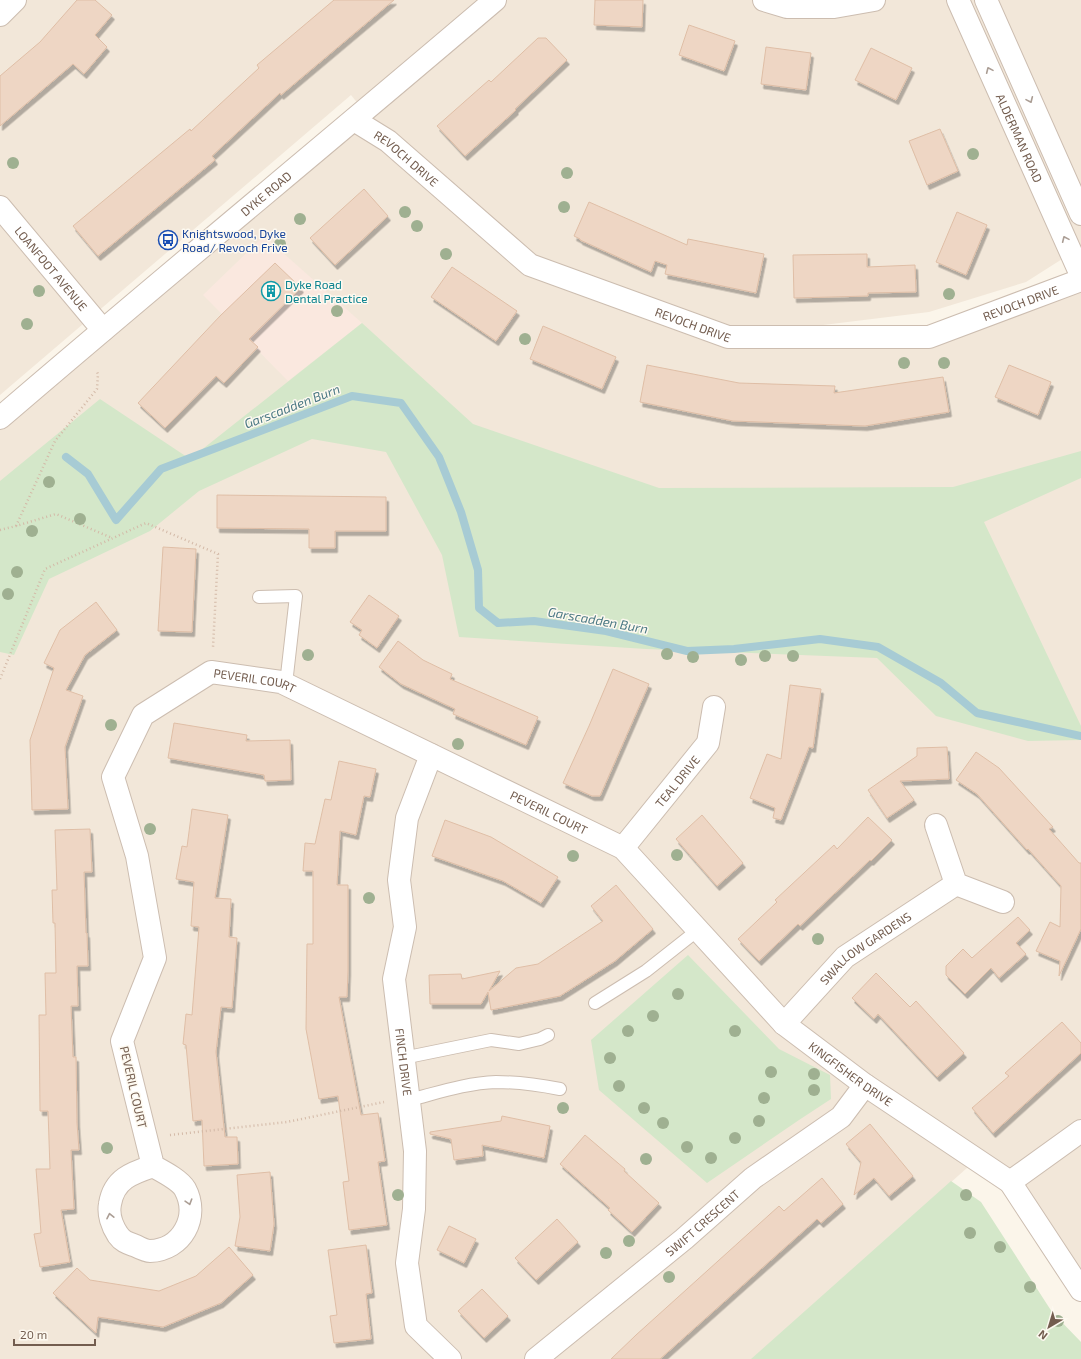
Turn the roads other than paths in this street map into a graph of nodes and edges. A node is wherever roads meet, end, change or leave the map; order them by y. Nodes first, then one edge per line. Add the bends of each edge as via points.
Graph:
1 (15, 0) edge
2 (495, 0) edge
3 (764, 0) edge
4 (874, 0) edge
5 (958, 0) edge
6 (986, 0) edge
7 (0, 15) edge
8 (354, 120) junction
9 (0, 207) edge
10 (1081, 214) edge
11 (1081, 275) edge
12 (1081, 280) edge
13 (103, 330) junction
14 (0, 418) edge
15 (259, 597) dead end
16 (286, 684) junction
17 (714, 707) dead end
18 (431, 755) junction
19 (936, 825) dead end
20 (623, 848) junction
21 (956, 884) junction
22 (1003, 902) dead end
23 (698, 930) junction
24 (595, 1003) dead end
25 (784, 1024) junction
26 (548, 1035) dead end
27 (403, 1058) junction
28 (865, 1085) junction
29 (560, 1089) dead end
30 (408, 1098) junction
31 (1081, 1131) edge
32 (153, 1166) dead end
33 (1010, 1182) junction
34 (1081, 1290) edge
35 (450, 1359) edge
36 (536, 1359) edge

1 - 7 street
2 - 8 street, DYKE ROAD
3 - 4 street via 787,7 834,7
11 -> 5 street, ALDERMAN ROAD
6 -> 10 street, ALDERMAN ROAD
8 - 12 street, REVOCH DRIVE via 388,141 530,265 728,337 929,337
8 - 13 street, DYKE ROAD
9 - 13 street, LOANFOOT AVENUE
13 - 14 street, DYKE ROAD
15 - 16 lane via 296,596
16 - 18 street, PEVERIL COURT
16 - 32 street, PEVERIL COURT via 211,672 143,715 113,777 137,856 155,958 122,1041
17 - 20 street, TEAL DRIVE via 708,743
18 - 20 street, PEVERIL COURT
18 - 27 street, FINCH DRIVE via 407,818 399,880 405,927 394,979
19 - 21 street
20 - 23 street, KINGFISHER DRIVE
21 - 22 street
21 - 25 street, SWALLOW GARDENS via 846,957
23 - 24 lane via 646,970
23 - 25 street, KINGFISHER DRIVE
25 - 28 street, KINGFISHER DRIVE
26 - 27 lane via 540,1040 519,1044 491,1040
27 - 30 street, FINCH DRIVE
28 - 33 street, KINGFISHER DRIVE
28 - 36 street, SWIFT CRESCENT via 841,1117 753,1178 684,1239
29 - 30 lane via 495,1082
30 - 35 street, FINCH DRIVE via 415,1151 414,1208 407,1263 416,1326
31 - 33 street
33 - 34 street, KINGFISHER DRIVE

